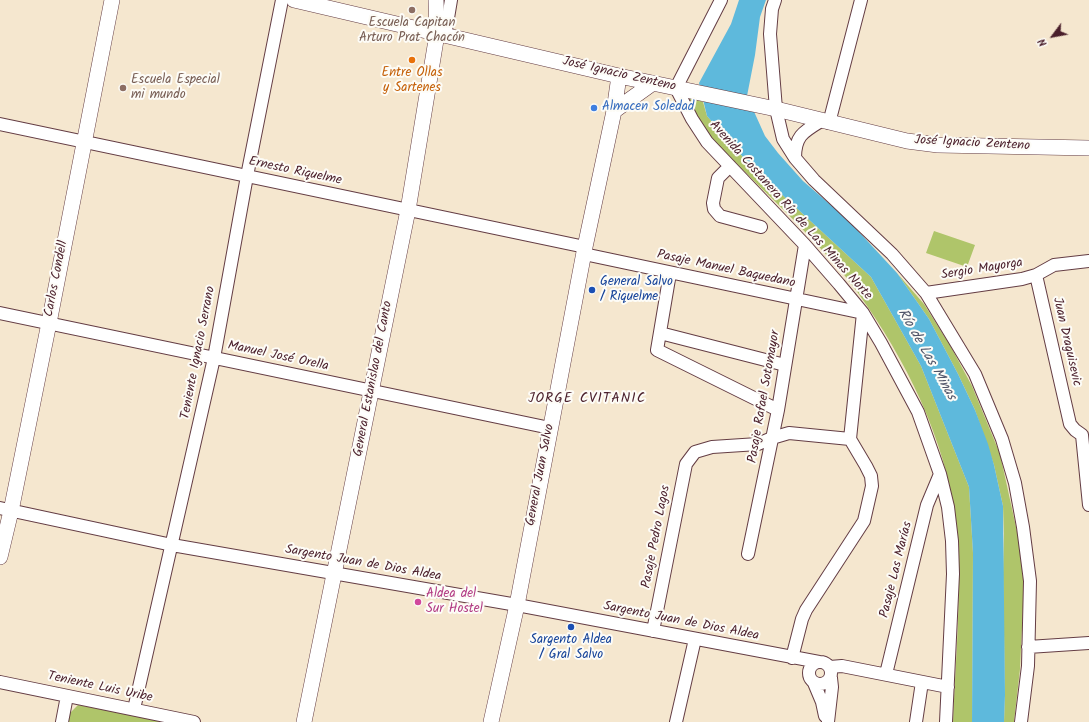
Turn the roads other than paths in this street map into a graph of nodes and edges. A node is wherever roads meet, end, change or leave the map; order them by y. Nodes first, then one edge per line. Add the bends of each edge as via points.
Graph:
1 (112, 0) edge
2 (282, 0) edge
3 (294, 0) edge
4 (436, 0) edge
5 (451, 0) edge
6 (721, 0) edge
7 (775, 0) edge
8 (861, 0) edge
9 (441, 35) junction
10 (619, 76) junction
11 (652, 83) junction
12 (683, 90) junction
13 (769, 108) junction
14 (614, 111) junction
15 (825, 122) junction
16 (0, 124) edge
17 (84, 141) junction
18 (1089, 148) edge
19 (795, 158) junction
20 (730, 166) junction
21 (246, 176) junction
22 (408, 210) junction
23 (761, 227) dead end
24 (805, 245) junction
25 (585, 250) junction
26 (1089, 261) edge
27 (670, 273) junction
28 (1036, 275) junction
29 (926, 293) junction
30 (796, 300) junction
31 (0, 313) edge
32 (863, 313) junction
33 (48, 323) junction
34 (660, 333) junction
35 (214, 358) junction
36 (785, 365) junction
37 (372, 390) junction
38 (778, 410) junction
39 (550, 428) junction
40 (1085, 434) edge
41 (772, 438) junction
42 (850, 439) junction
43 (940, 474) junction
44 (1089, 505) edge
45 (5, 509) edge
46 (172, 545) junction
47 (748, 554) dead end
48 (0, 557) edge
49 (334, 573) junction
50 (517, 605) junction
51 (653, 631) junction
52 (695, 639) junction
53 (1089, 643) edge
54 (1028, 647) junction
55 (792, 658) junction
56 (827, 669) junction
57 (886, 674) junction
58 (812, 680) junction
59 (0, 682) edge
60 (922, 682) junction
61 (948, 687) junction
62 (67, 696) junction
63 (134, 709) junction
64 (62, 722) edge
65 (194, 722) edge
66 (304, 722) edge
67 (491, 722) edge
68 (676, 722) edge
69 (827, 722) edge
70 (916, 722) edge
71 (946, 722) edge
72 (1021, 722) edge

1 - 17 street, Carlos Condell
2 - 21 street, Teniente Ignacio Serrano
3 - 9 street, José Ignacio Zenteno
4 - 9 street, General Estanislao del Canto
5 - 9 street
6 - 12 street
7 - 13 street via 770,34
8 - 15 street
9 - 10 street, José Ignacio Zenteno
9 - 22 street, General Estanislao del Canto
10 - 11 street, José Ignacio Zenteno
10 - 14 street, General Juan Salvo
11 - 12 street, José Ignacio Zenteno
11 - 14 street
12 - 13 street, José Ignacio Zenteno
12 - 20 street, Avenida Costanera Río de Las Minas Norte via 692,119 707,142
13 - 15 street, José Ignacio Zenteno
13 - 19 street
14 - 25 street, General Juan Salvo
15 - 18 street, José Ignacio Zenteno via 907,141 938,145
15 - 19 street via 803,132 795,147
16 - 17 street, Ernesto Riquelme
17 - 21 street, Ernesto Riquelme
17 - 33 street, Carlos Condell
19 - 29 street via 814,180 892,254
20 - 23 street via 718,178 714,209 720,216
20 - 24 street, Avenida Costanera Río de Las Minas Norte
21 - 22 street, Ernesto Riquelme
21 - 35 street, Teniente Ignacio Serrano
22 - 25 street, Ernesto Riquelme
22 - 37 street, General Estanislao del Canto
24 - 30 street, Pasaje Rafael Sotomayor
24 - 32 street, Avenida Costanera Río de Las Minas Norte
25 - 27 street, Pasaje Manuel Baquedano
25 - 39 street, General Juan Salvo
26 - 28 street, Sergio Mayorga via 1054,265
27 - 30 street, Pasaje Manuel Baquedano
27 - 34 street
28 - 29 street, Sergio Mayorga
28 - 40 street, Juan Draguisevic via 1070,424 1075,430
29 - 54 street via 975,374 1002,439 1015,483 1030,581
30 - 32 street, Pasaje Manuel Baquedano
30 - 36 street, Pasaje Rafael Sotomayor
31 - 33 street, Manuel José Orella
32 - 42 street
32 - 43 street, Avenida Costanera Río de Las Minas Norte via 918,412
33 - 35 street, Manuel José Orella
33 - 45 street, Carlos Condell
34 - 36 street
34 - 38 street via 657,350
35 - 37 street, Manuel José Orella
35 - 46 street, Teniente Ignacio Serrano
36 - 38 street, Pasaje Rafael Sotomayor
37 - 39 street, Manuel José Orella
37 - 49 street, General Estanislao del Canto
38 - 41 street, Pasaje Rafael Sotomayor
39 - 50 street, General Juan Salvo
40 - 44 street, Juan Draguisevic
41 - 42 street via 789,433
41 - 47 street, Pasaje Rafael Sotomayor
41 - 51 street, Pasaje Pedro Lagos via 758,444 712,447 695,452 686,464
42 - 55 street via 871,476 872,486 864,521 806,610
43 - 57 street, Pasaje Las Marías via 927,505
43 - 61 street, Avenida Costanera Río de Las Minas Norte via 948,507 952,541
45 - 46 street, Sargento Juan de Dios Aldea
45 - 48 street, Carlos Condell
46 - 49 street, Sargento Juan de Dios Aldea
46 - 63 street, Teniente Ignacio Serrano
49 - 50 street, Sargento Juan de Dios Aldea
49 - 66 street, General Estanislao del Canto
50 - 51 street, Sargento Juan de Dios Aldea
50 - 67 street, General Juan Salvo
51 - 52 street, Sargento Juan de Dios Aldea
52 - 55 street, Sargento Juan de Dios Aldea
52 - 68 street
53 - 54 street
54 - 72 street
55 - 56 street, Sargento Juan de Dios Aldea
55 - 58 street
56 - 57 street, Sargento Juan de Dios Aldea via 842,666
56 - 58 street via 812,666
56 - 58 street via 829,681 822,685
56 - 69 street via 832,687
57 - 60 street, Sargento Juan de Dios Aldea
58 - 69 street via 822,702
59 - 62 street, Teniente Luis Uribe
60 - 61 street, Sargento Juan de Dios Aldea
60 - 70 street
61 - 71 street, Avenida Costanera Río de Las Minas Norte
62 - 63 street, Teniente Luis Uribe
62 - 64 street
63 - 65 street, Teniente Luis Uribe

